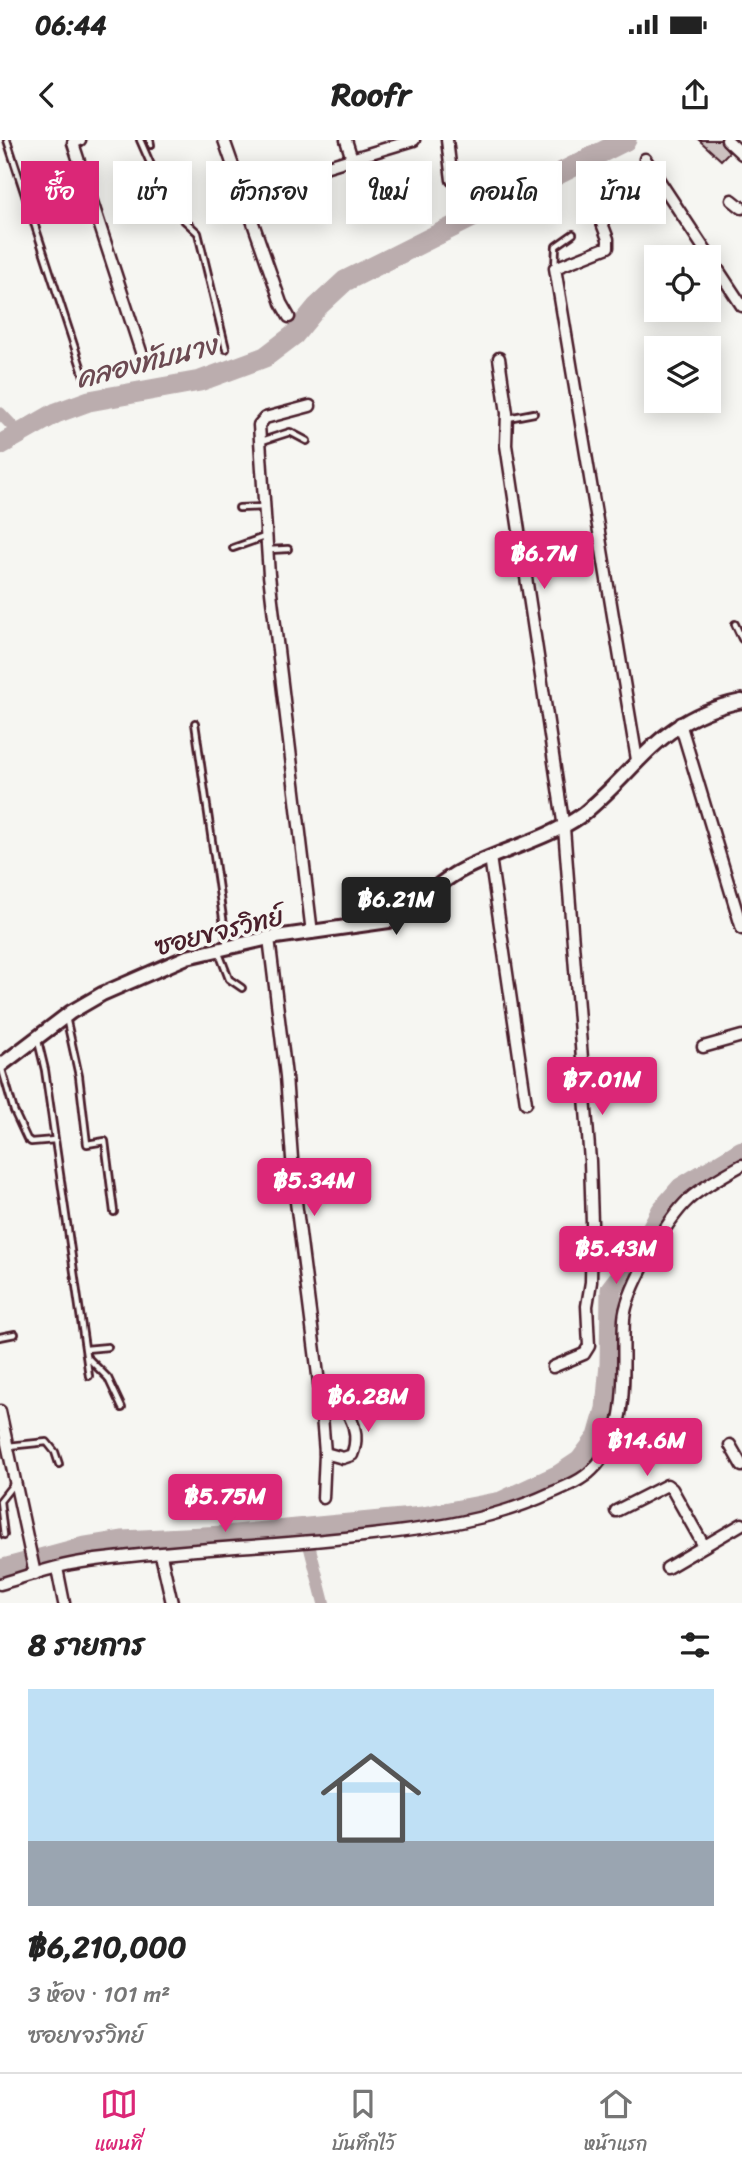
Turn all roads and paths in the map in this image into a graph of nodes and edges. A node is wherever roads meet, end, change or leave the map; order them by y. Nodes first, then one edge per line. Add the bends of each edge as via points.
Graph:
1 (7, 140) edge
2 (80, 140) edge
3 (140, 140) edge
4 (224, 140) edge
5 (346, 140) edge
6 (414, 140) edge
7 (447, 140) edge
8 (727, 140) edge
9 (742, 154) edge
10 (352, 159) junction
11 (645, 159) dead end
12 (450, 161) edge
13 (332, 165) edge
14 (732, 200) dead end
15 (742, 208) edge
16 (603, 224) edge
17 (573, 234) dead end
18 (555, 268) junction
19 (742, 306) edge
20 (289, 317) dead end
21 (226, 349) dead end
22 (499, 358) dead end
23 (144, 361) dead end
24 (84, 376) dead end
25 (310, 406) dead end
26 (534, 413) dead end
27 (507, 418) junction
28 (262, 441) junction
29 (307, 441) dead end
30 (266, 507) junction
31 (239, 508) dead end
32 (267, 536) junction
33 (233, 548) dead end
34 (288, 549) dead end
35 (268, 550) junction
36 (735, 624) dead end
37 (742, 639) edge
38 (742, 701) edge
39 (195, 723) dead end
40 (680, 723) junction
41 (638, 760) junction
42 (564, 828) junction
43 (490, 857) junction
44 (740, 916) edge
45 (742, 929) edge
46 (312, 933) junction
47 (269, 938) junction
48 (223, 948) junction
49 (242, 988) dead end
50 (66, 1016) junction
51 (742, 1036) edge
52 (37, 1037) junction
53 (703, 1047) dead end
54 (1, 1066) edge
55 (526, 1103) dead end
56 (55, 1140) junction
57 (742, 1165) edge
58 (114, 1212) dead end
59 (15, 1334) dead end
60 (0, 1337) edge
61 (108, 1347) dead end
62 (86, 1349) junction
63 (87, 1357) junction
64 (553, 1367) dead end
65 (89, 1376) dead end
66 (320, 1391) junction
67 (122, 1408) dead end
68 (0, 1411) edge
69 (730, 1445) dead end
70 (8, 1447) junction
71 (325, 1453) junction
72 (59, 1464) dead end
73 (742, 1466) edge
74 (15, 1482) junction
75 (323, 1498) dead end
76 (616, 1511) dead end
77 (742, 1524) edge
78 (4, 1535) dead end
79 (704, 1546) junction
80 (161, 1555) junction
81 (58, 1567) junction
82 (667, 1567) dead end
83 (34, 1570) junction
84 (0, 1584) edge
85 (64, 1603) edge
86 (172, 1603) edge

1 - 24 lane
2 - 23 street via 73,143
3 - 21 lane via 169,206 198,233
4 - 20 street
5 - 10 street
6 - 10 street
7 - 12 street
8 - 9 street
10 - 13 street
11 - 19 street
14 - 15 street
16 - 18 street via 608,247
17 - 18 lane via 556,246
18 - 41 street
22 - 27 street
25 - 28 street via 265,418 259,425
26 - 27 lane
27 - 42 street via 506,445
28 - 29 lane via 290,432
28 - 30 street
30 - 31 lane
30 - 32 street
32 - 33 lane
32 - 35 street
34 - 35 lane
35 - 46 street
36 - 37 lane
38 - 40 street, ซอยขจรวิทย์ via 708,709
39 - 48 lane
40 - 41 street, ซอยขจรวิทย์
40 - 44 street
41 - 42 street, ซอยขจรวิทย์ via 600,801
42 - 43 street, ซอยขจรวิทย์
42 - 64 street via 592,1235 589,1346 584,1353
43 - 46 street, ซอยขจรวิทย์ via 461,870 389,921
43 - 55 street
44 - 45 street
46 - 47 street, ซอยขจรวิทย์
47 - 48 street, ซอยขจรวิทย์
47 - 66 street
48 - 49 lane via 229,979
48 - 50 street, ซอยขจรวิทย์ via 133,979
50 - 52 street, ซอยขจรวิทย์
50 - 58 lane via 87,1144 105,1140
51 - 53 street
52 - 54 street, ซอยขจรวิทย์
52 - 56 lane
54 - 56 lane via 27,1139
56 - 62 lane
57 - 80 street via 688,1200 634,1285 624,1318 619,1421 605,1454 591,1471 536,1500 441,1527
59 - 60 lane
61 - 62 lane
62 - 63 lane
63 - 65 lane
63 - 67 lane via 108,1378
66 - 71 street
66 - 71 street via 334,1396 348,1410 354,1450 343,1458
68 - 70 street
69 - 73 street
70 - 72 lane via 47,1443
70 - 74 street
71 - 75 street
74 - 78 lane via 0,1501
74 - 83 street
76 - 79 street via 667,1485
77 - 79 street
79 - 82 street
80 - 81 street
80 - 86 street
81 - 83 street
81 - 85 street
83 - 84 street

